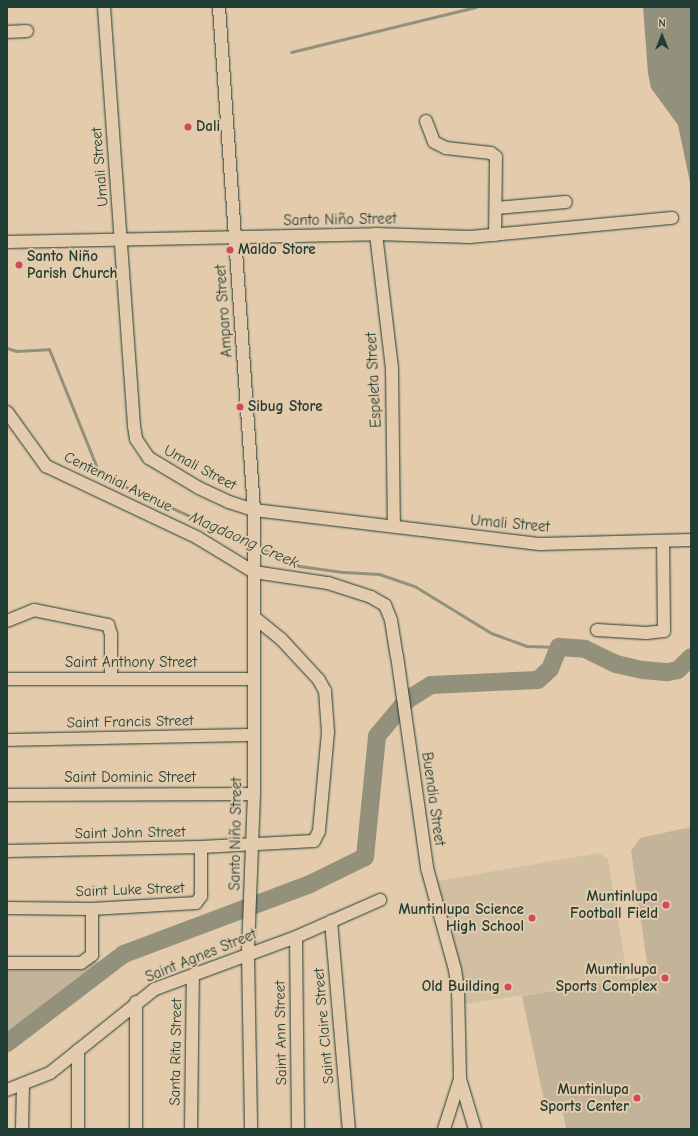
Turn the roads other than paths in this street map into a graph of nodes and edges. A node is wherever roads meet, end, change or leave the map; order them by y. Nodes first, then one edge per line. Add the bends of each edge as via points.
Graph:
1 (104, 7) edge
2 (219, 7) edge
3 (27, 31) dead end
4 (7, 32) edge
5 (426, 121) dead end
6 (566, 202) dead end
7 (496, 208) junction
8 (672, 218) dead end
9 (376, 234) junction
10 (495, 235) junction
11 (235, 238) junction
12 (122, 240) junction
13 (7, 242) edge
14 (7, 412) edge
15 (254, 510) junction
16 (394, 526) junction
17 (254, 540) joint
18 (691, 540) edge
19 (663, 541) junction
20 (254, 567) junction
21 (255, 618) junction
22 (7, 621) edge
23 (597, 630) dead end
24 (111, 678) junction
25 (7, 679) edge
26 (254, 679) junction
27 (254, 735) junction
28 (7, 740) edge
29 (254, 794) junction
30 (7, 795) edge
31 (253, 845) junction
32 (201, 847) junction
33 (7, 851) edge
34 (380, 900) dead end
35 (7, 908) edge
36 (92, 909) junction
37 (331, 921) junction
38 (296, 937) junction
39 (248, 954) junction
40 (7, 963) edge
41 (193, 975) junction
42 (136, 1002) junction
43 (78, 1050) junction
44 (460, 1079) junction
45 (23, 1084) junction
46 (7, 1090) edge
47 (22, 1129) edge
48 (78, 1129) edge
49 (136, 1129) edge
50 (192, 1129) edge
51 (251, 1129) edge
52 (298, 1129) edge
53 (349, 1129) edge
54 (444, 1129) edge
55 (475, 1129) edge

1 - 12 street, Umali Street
2 - 11 street, Amparo Street
3 - 4 street
5 - 7 street via 434,142 446,148 491,153 496,157
6 - 7 street
7 - 10 street
8 - 10 street, Santo Niño Street
9 - 10 street, Santo Niño Street via 470,237
9 - 11 street, Santo Niño Street
9 - 16 street, Espeleta Street via 392,369
11 - 12 street, Santo Niño Street
11 - 15 street, Amparo Street
12 - 13 street, Santo Niño Street
12 - 15 street, Umali Street via 134,426 138,445 149,458 199,488
14 - 20 street, Centennial Avenue via 46,466
15 - 16 street, Umali Street
15 - 17 street, Amparo Street
16 - 19 street, Umali Street via 540,544
17 - 20 street, Santo Niño Street
18 - 19 street, Umali Street
19 - 23 street via 664,631 646,633
20 - 21 street, Santo Niño Street
20 - 44 street, Buendia Street via 328,583 371,597 385,605 391,620 427,868 451,951 457,983
21 - 26 street, Santo Niño Street
21 - 31 street, Saint John Street via 281,639 319,680 328,706 328,732 318,838 309,844
22 - 24 street via 34,610 108,625 111,634
24 - 25 street, Saint Anthony Street
24 - 26 street, Saint Anthony Street
26 - 27 street, Santo Niño Street
27 - 28 street, Saint Francis Street
27 - 29 street, Santo Niño Street
29 - 30 street, Saint Dominic Street
29 - 31 street, Santo Niño Street
31 - 32 street, Saint John Street
31 - 39 street, Santo Niño Street
32 - 33 street, Saint John Street
32 - 36 street, Saint Luke Street via 201,896 196,903
34 - 37 street, Saint Agnes Street
35 - 36 street, Saint Luke Street
36 - 40 street via 92,955 81,963
37 - 38 street, Saint Agnes Street
37 - 53 street, Saint Claire Street
38 - 39 street, Saint Agnes Street
38 - 52 street, Saint Ann Street
39 - 41 street, Saint Agnes Street
39 - 51 street, Santo Niño Street
41 - 42 street, Saint Agnes Street via 155,989
41 - 50 street, Santa Rita Street
42 - 43 street, Saint Agnes Street
42 - 49 street
43 - 45 street, Saint Agnes Street via 50,1073
43 - 48 street
44 - 54 street
44 - 55 street, Buendia Street
45 - 46 street, Saint Agnes Street
45 - 47 street

